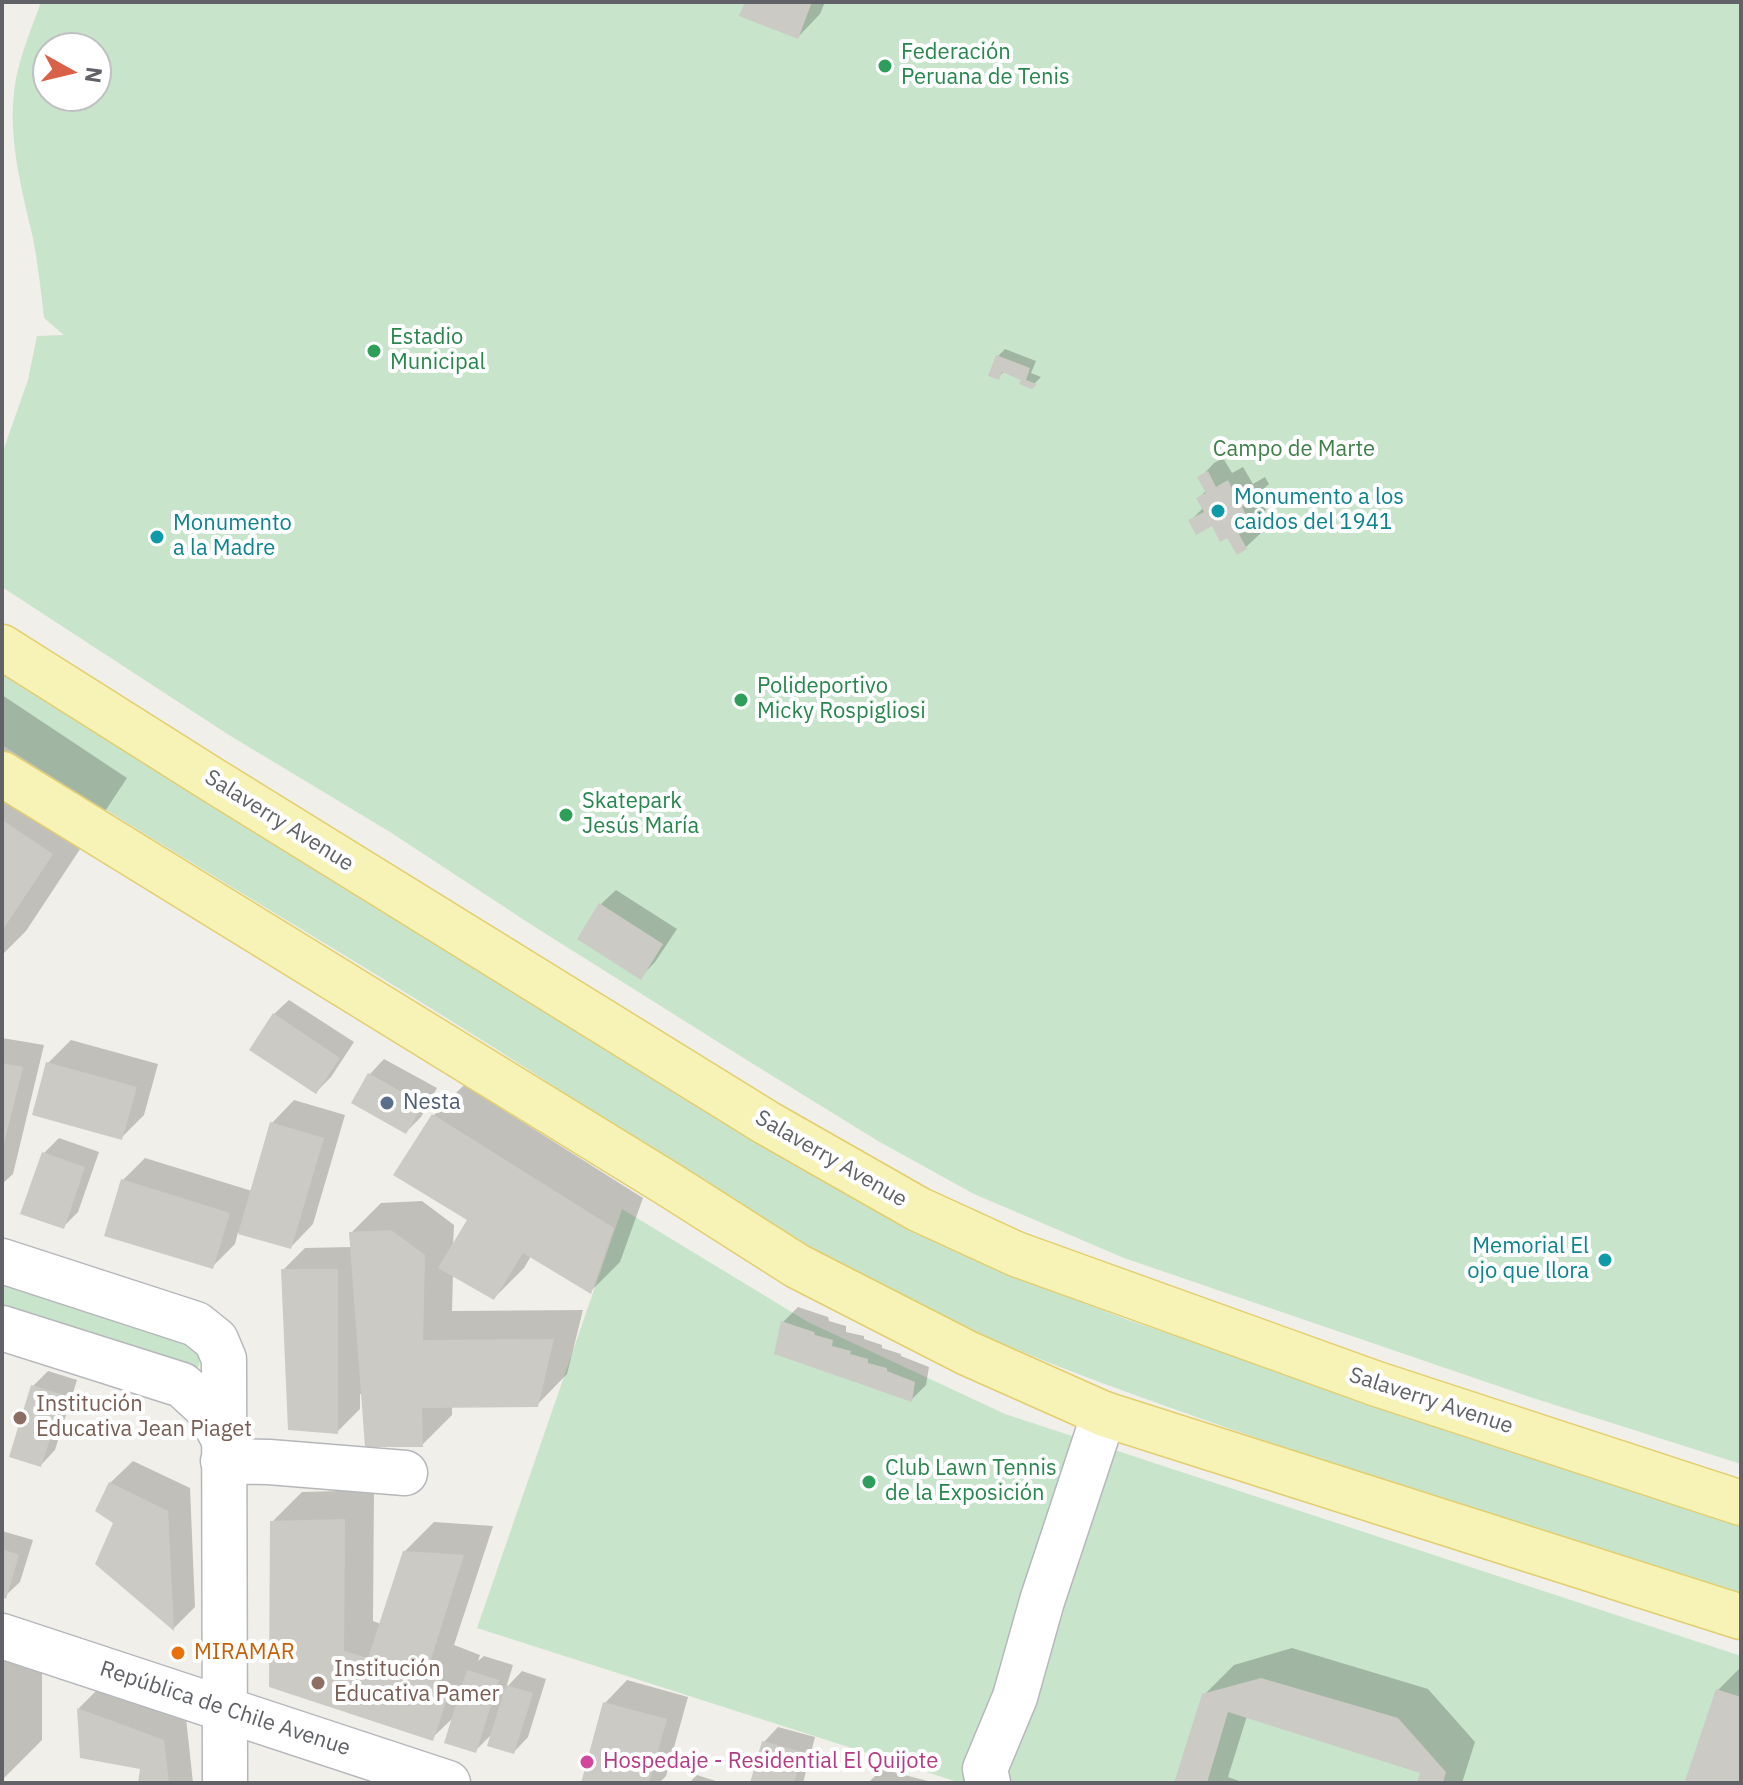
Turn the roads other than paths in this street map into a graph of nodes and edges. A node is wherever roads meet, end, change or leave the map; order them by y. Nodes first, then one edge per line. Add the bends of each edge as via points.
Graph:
1 (2, 647) edge
2 (2, 774) edge
3 (2, 1261) edge
4 (196, 1324) junction
5 (2, 1328) edge
6 (182, 1385) junction
7 (1104, 1414) junction
8 (223, 1450) junction
9 (405, 1473) dead end
10 (1741, 1503) edge
11 (1741, 1617) edge
12 (2, 1636) edge
13 (225, 1708) junction
14 (225, 1783) edge
15 (448, 1783) edge
16 (988, 1783) edge

1 - 10 main road, Salaverry Avenue via 767,1123 918,1209 1016,1254 1362,1378
2 - 7 main road via 797,1266 967,1353
3 - 4 street
4 - 6 street via 204,1351 201,1365
4 - 8 street via 216,1340 224,1359
5 - 6 street
6 - 8 street via 206,1407
7 - 11 main road
7 - 16 street via 1015,1697 985,1769
8 - 9 street via 269,1462
8 - 13 street
12 - 13 street, República de Chile Avenue
13 - 14 street
13 - 15 street, República de Chile Avenue

